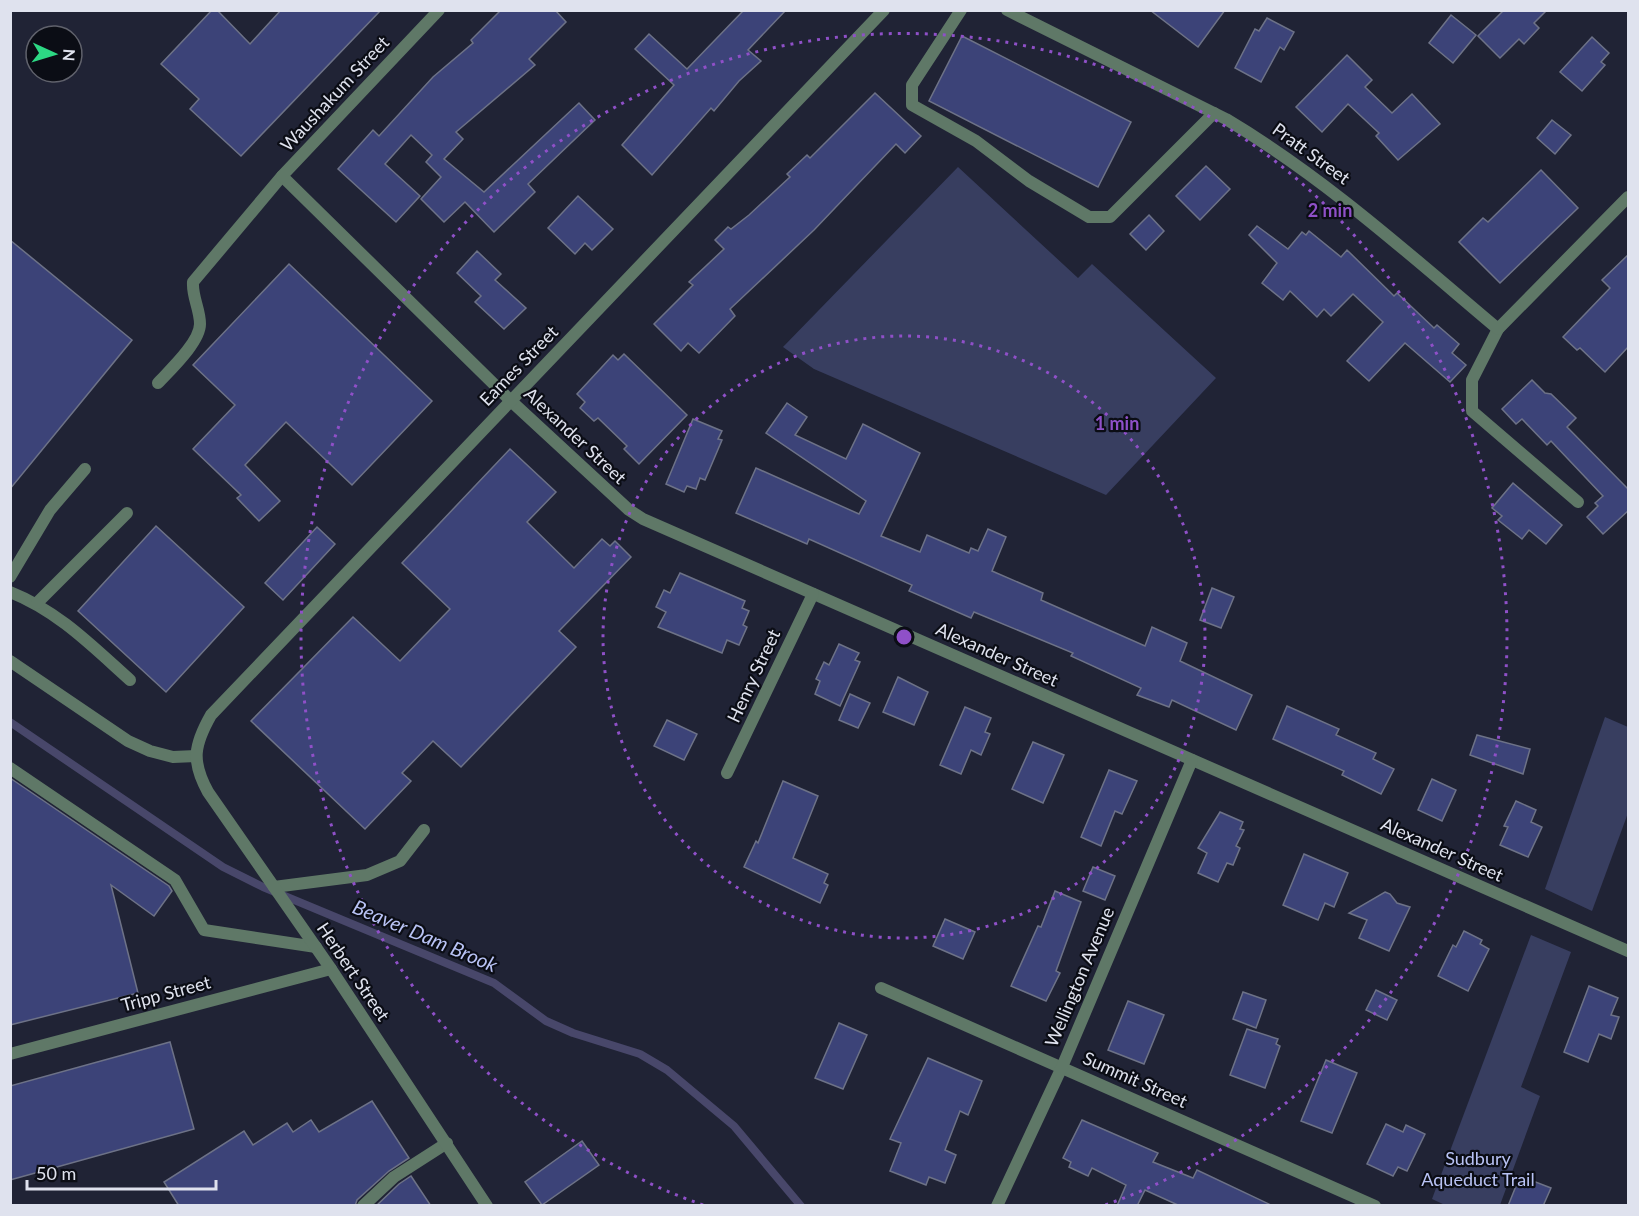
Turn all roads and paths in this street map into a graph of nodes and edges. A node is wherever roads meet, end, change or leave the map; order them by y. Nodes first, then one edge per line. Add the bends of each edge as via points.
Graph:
1 (439, 10) edge
2 (884, 10) edge
3 (961, 10) edge
4 (1007, 10) edge
5 (1214, 113) junction
6 (282, 176) junction
7 (1629, 197) edge
8 (1498, 329) junction
9 (158, 383) dead end
10 (511, 401) junction
11 (85, 469) dead end
12 (1578, 502) dead end
13 (127, 513) dead end
14 (10, 577) edge
15 (10, 592) edge
16 (813, 594) junction
17 (37, 603) junction
18 (10, 661) edge
19 (130, 680) dead end
20 (196, 756) junction
21 (1192, 760) junction
22 (10, 768) edge
23 (727, 773) dead end
24 (424, 830) dead end
25 (274, 887) junction
26 (316, 947) junction
27 (1629, 951) edge
28 (331, 969) junction
29 (881, 988) dead end
30 (10, 1054) edge
31 (1062, 1067) junction
32 (447, 1143) junction
33 (363, 1206) edge
34 (487, 1206) edge
35 (998, 1206) edge
36 (1375, 1206) edge

1 - 6 street, Waushakum Street
2 - 10 street, Eames Street
3 - 5 street via 912,85 912,105 976,141 1029,181 1089,217 1110,217
4 - 5 street, Pratt Street
5 - 8 street, Pratt Street via 1258,138 1329,188
6 - 9 street, Waushakum Street via 193,282 192,295 200,326 194,342
6 - 10 street, Alexander Street
7 - 8 street
8 - 12 street via 1472,380 1472,411
10 - 16 street, Alexander Street via 636,515
10 - 20 street, Eames Street via 211,715 200,736
11 - 14 street via 50,510
13 - 17 street
15 - 17 street
16 - 21 street, Alexander Street
16 - 23 street, Henry Street
17 - 19 street via 64,621
18 - 20 street via 128,741 173,757
20 - 25 street, Herbert Street via 198,775
21 - 27 street, Alexander Street
21 - 31 street, Wellington Avenue
22 - 26 street via 175,880 204,930
24 - 25 street via 400,861 367,875
25 - 26 street, Herbert Street
26 - 28 street, Herbert Street
28 - 30 street, Tripp Street
28 - 32 street, Herbert Street
29 - 31 street, Summit Street
31 - 35 street, Wellington Avenue
31 - 36 street, Summit Street
32 - 33 street via 394,1177
32 - 34 street, Herbert Street

